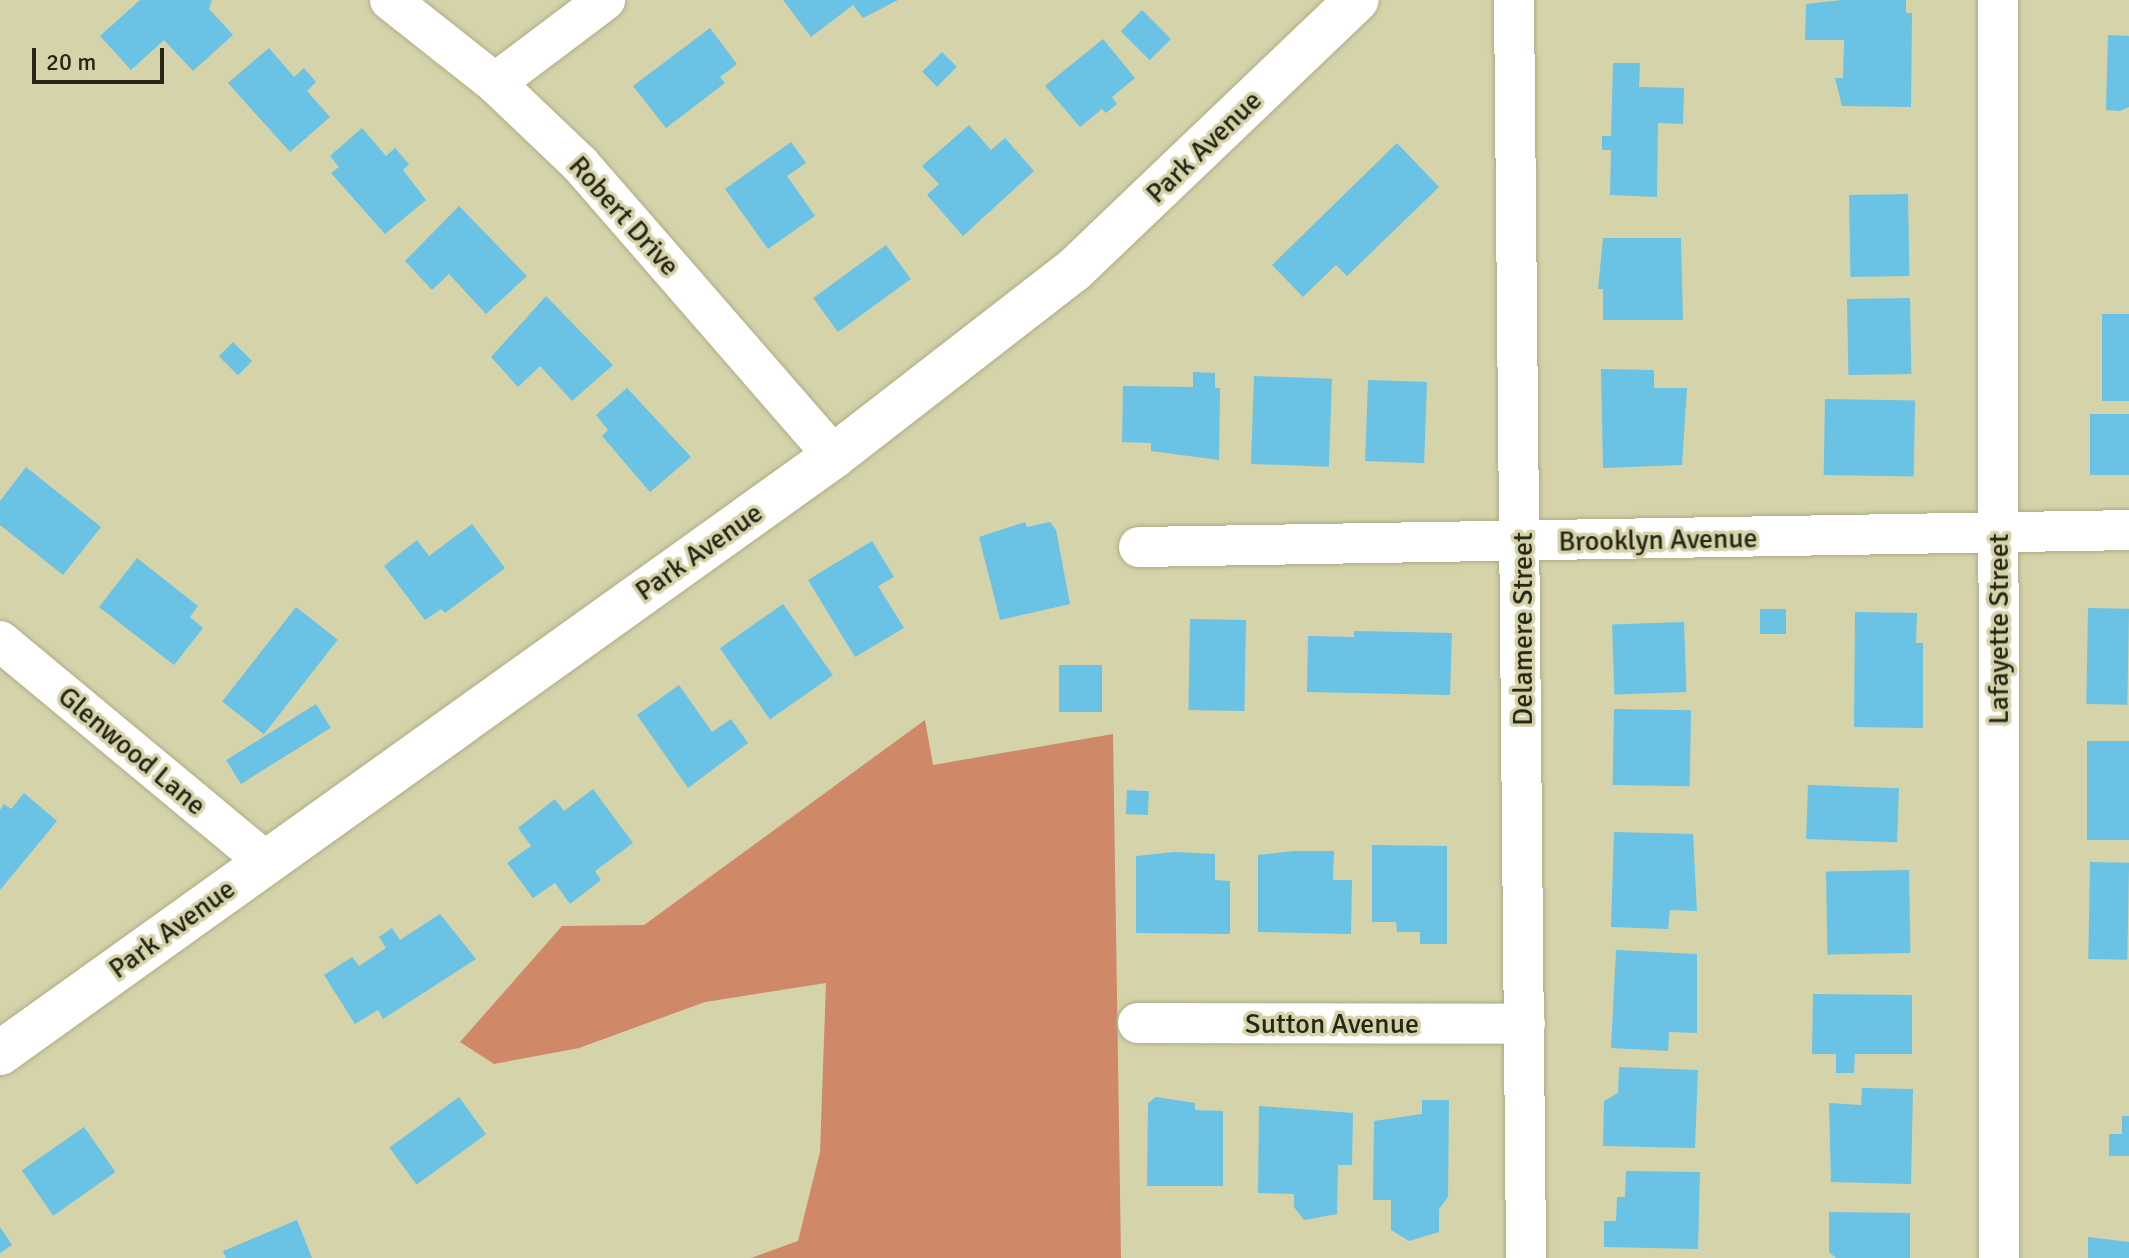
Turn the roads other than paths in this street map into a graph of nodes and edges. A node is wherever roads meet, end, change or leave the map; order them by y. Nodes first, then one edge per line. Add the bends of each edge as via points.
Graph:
1 (390, 0) edge
2 (605, 0) edge
3 (1357, 0) edge
4 (1514, 0) edge
5 (1998, 0) edge
6 (495, 83) junction
7 (834, 456) junction
8 (2129, 530) edge
9 (1999, 536) junction
10 (1523, 542) junction
11 (1139, 547) dead end
12 (0, 641) edge
13 (265, 861) junction
14 (1138, 1023) dead end
15 (1525, 1024) junction
16 (0, 1053) edge
17 (1526, 1258) edge
18 (1999, 1258) edge

1 - 6 street, Robert Drive
2 - 6 street
3 - 7 main road, Park Avenue via 1074,270
4 - 10 street, Delamere Street
5 - 9 street, Lafayette Street
6 - 7 street, Robert Drive via 580,164
7 - 13 main road, Park Avenue
8 - 9 street, Brooklyn Avenue
9 - 10 street, Brooklyn Avenue
9 - 18 street, Lafayette Street
10 - 11 street, Brooklyn Avenue
10 - 15 street, Delamere Street
12 - 13 street, Glenwood Lane
13 - 16 main road, Park Avenue
14 - 15 street, Sutton Avenue
15 - 17 street, Delamere Street

